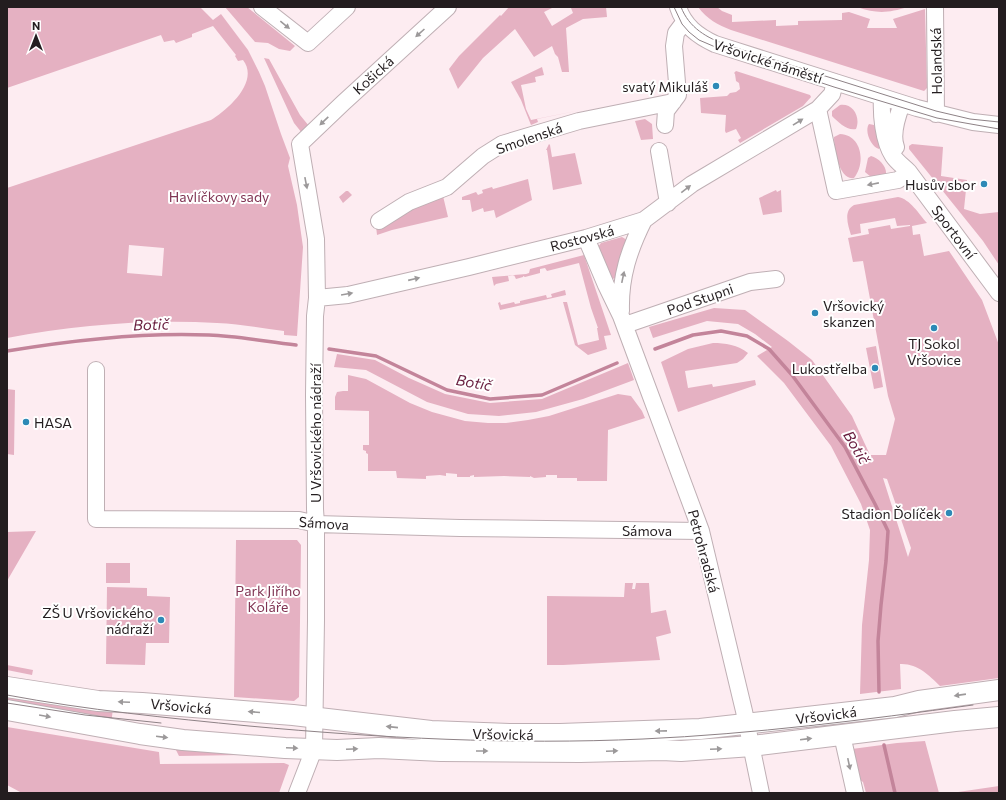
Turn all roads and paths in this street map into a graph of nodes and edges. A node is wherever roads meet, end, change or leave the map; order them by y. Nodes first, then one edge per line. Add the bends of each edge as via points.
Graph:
1 (262, 7) edge
2 (347, 7) edge
3 (448, 7) edge
4 (934, 7) edge
5 (681, 14) edge
6 (835, 82) junction
7 (882, 97) junction
8 (673, 102) junction
9 (902, 104) junction
10 (818, 109) junction
11 (936, 114) junction
12 (665, 125) dead end
13 (999, 125) edge
14 (300, 144) joint
15 (659, 151) dead end
16 (909, 172) junction
17 (668, 203) junction
18 (644, 220) junction
19 (379, 222) dead end
20 (586, 238) junction
21 (776, 279) dead end
22 (999, 293) edge
23 (316, 302) junction
24 (625, 326) junction
25 (96, 370) dead end
26 (316, 524) junction
27 (700, 531) junction
28 (7, 687) edge
29 (999, 690) edge
30 (7, 710) edge
31 (999, 717) edge
32 (314, 718) junction
33 (746, 724) junction
34 (842, 735) junction
35 (442, 742) junction
36 (752, 746) junction
37 (314, 749) junction
38 (297, 793) edge
39 (762, 793) edge
40 (855, 793) edge

1 -> 2 street via 308,43
3 -> 14 street, Košická
4 - 11 street, Holandská
5 - 6 street, Vršovické náměstí via 697,35 715,44
5 - 8 street, Vršovické náměstí via 674,46 678,95
6 - 7 street, Vršovické náměstí
6 - 10 street, Vršovické náměstí via 832,94
7 - 9 street, Vršovické náměstí
7 - 16 street via 882,120 888,145 893,157
8 - 12 street, Vršovické náměstí via 666,111
8 - 19 street, Smolenská via 579,121 496,146 447,187 410,202
9 - 11 street, Vršovické náměstí
9 - 16 street via 894,136 895,145
16 -> 10 street via 898,180 836,192
17 -> 10 street, Rostovská via 692,184
11 - 13 street, Vršovické náměstí
14 -> 23 street, U Vršovického nádraží via 316,239
15 - 17 street
16 - 22 street, Sportovní
17 - 18 street, Rostovská
18 - 20 street, Rostovská
24 -> 18 street, Petrohradská via 622,283 632,245
23 -> 20 street, Rostovská
20 - 24 street, Petrohradská
21 - 24 street, Pod Stupni via 750,282
23 - 26 street, U Vršovického nádraží
24 - 27 street, Petrohradská
25 - 26 street, Sámova via 96,519 298,520
26 - 27 street, Sámova
26 - 32 street, U Vršovického nádraží
27 - 33 street, Petrohradská
32 -> 28 main road, Vršovická via 98,701
29 -> 33 main road, Vršovická via 895,706
30 -> 37 main road, Vršovická via 147,735
31 - 34 main road, Vršovická
35 -> 32 main road, Vršovická
32 - 37 street, U Vršovického nádraží
33 -> 35 main road, Vršovická via 674,731 511,734
33 - 36 street, Petrohradská
36 -> 34 main road, Vršovická
34 -> 40 street
35 -> 36 main road, Vršovická via 580,752 681,751
37 -> 35 main road, Vršovická via 379,748
36 - 39 street, Petrohradská
37 - 38 street, U Vršovického nádraží

